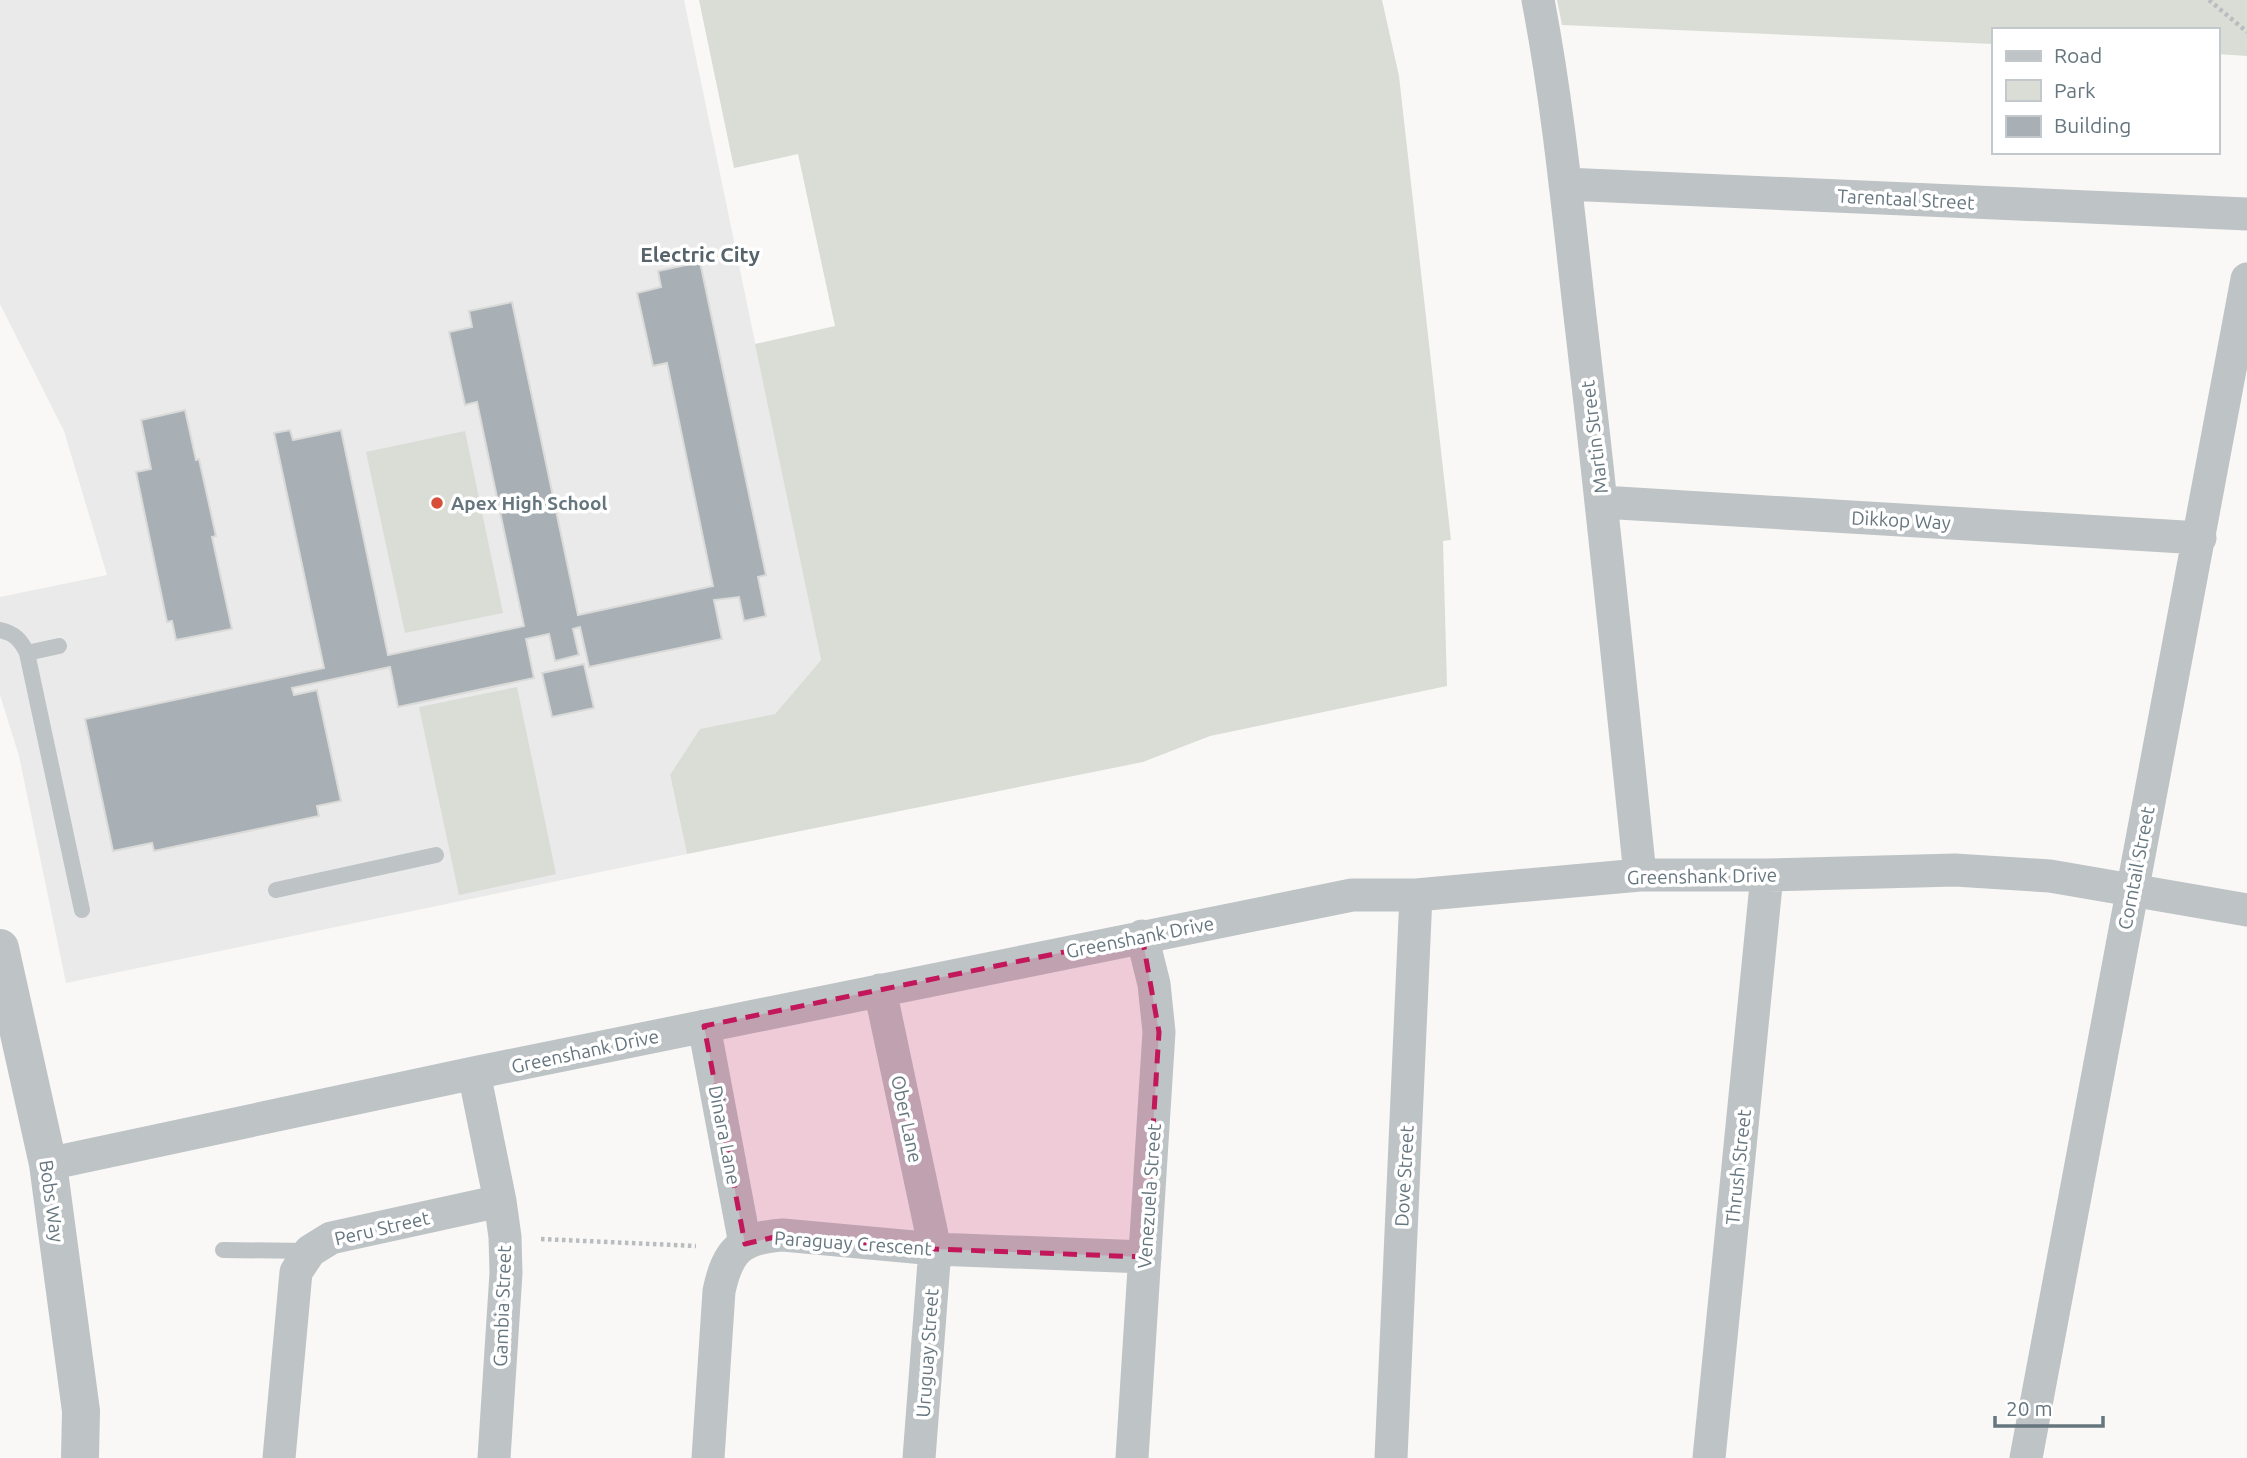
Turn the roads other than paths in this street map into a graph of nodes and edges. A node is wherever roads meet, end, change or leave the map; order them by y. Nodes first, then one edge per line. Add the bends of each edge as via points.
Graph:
1 (1538, 0) edge
2 (1565, 184) junction
3 (2247, 214) edge
4 (2247, 279) edge
5 (1602, 502) junction
6 (2200, 538) junction
7 (0, 630) edge
8 (59, 646) dead end
9 (26, 653) junction
10 (436, 855) dead end
11 (1767, 875) junction
12 (1640, 876) junction
13 (2132, 889) junction
14 (276, 890) dead end
15 (1416, 895) junction
16 (82, 910) dead end
17 (2247, 910) edge
18 (1142, 936) junction
19 (0, 948) edge
20 (880, 990) junction
21 (704, 1026) junction
22 (474, 1073) junction
23 (48, 1164) junction
24 (500, 1201) junction
25 (742, 1246) junction
26 (935, 1249) junction
27 (223, 1250) dead end
28 (310, 1251) junction
29 (1145, 1257) junction
30 (80, 1458) edge
31 (279, 1458) edge
32 (494, 1458) edge
33 (708, 1458) edge
34 (919, 1458) edge
35 (1132, 1458) edge
36 (1391, 1458) edge
37 (1709, 1458) edge
38 (2026, 1458) edge

1 - 2 street, Martin Street
2 - 3 street, Tarentaal Street
2 - 5 street, Martin Street
4 - 6 street, Corntail Street
5 - 6 street, Dikkop Way
5 - 12 street, Martin Street
6 - 13 street, Corntail Street
7 - 9 lane via 18,638
8 - 9 lane
9 - 16 lane
10 - 14 lane
11 - 12 street, Greenshank Drive
11 - 13 street, Greenshank Drive via 1955,870 2050,876
11 - 37 street, Thrush Street
12 - 15 street, Greenshank Drive
13 - 17 street, Greenshank Drive
13 - 38 street, Corntail Street
15 - 18 street, Greenshank Drive via 1353,895
15 - 36 street, Dove Street
18 - 20 street, Greenshank Drive
18 - 29 street, Venezuela Street via 1159,1032
19 - 23 street, Bobs Way via 17,1049
20 - 21 street, Greenshank Drive
20 - 26 street, Ober Lane
21 - 22 street, Greenshank Drive
21 - 25 street, Dinara Lane
22 - 23 street, Greenshank Drive
22 - 24 street, Gambia Street
23 - 30 street, Bobs Way via 80,1411
24 - 28 street, Peru Street via 331,1238
24 - 32 street, Gambia Street via 506,1273
25 - 26 street, Paraguay Crescent via 758,1237 783,1235
25 - 33 street via 724,1267 719,1291
26 - 29 street, Paraguay Crescent
26 - 34 street, Uruguay Street
27 - 28 lane
28 - 31 street, Peru Street via 296,1272
29 - 35 street, Venezuela Street

